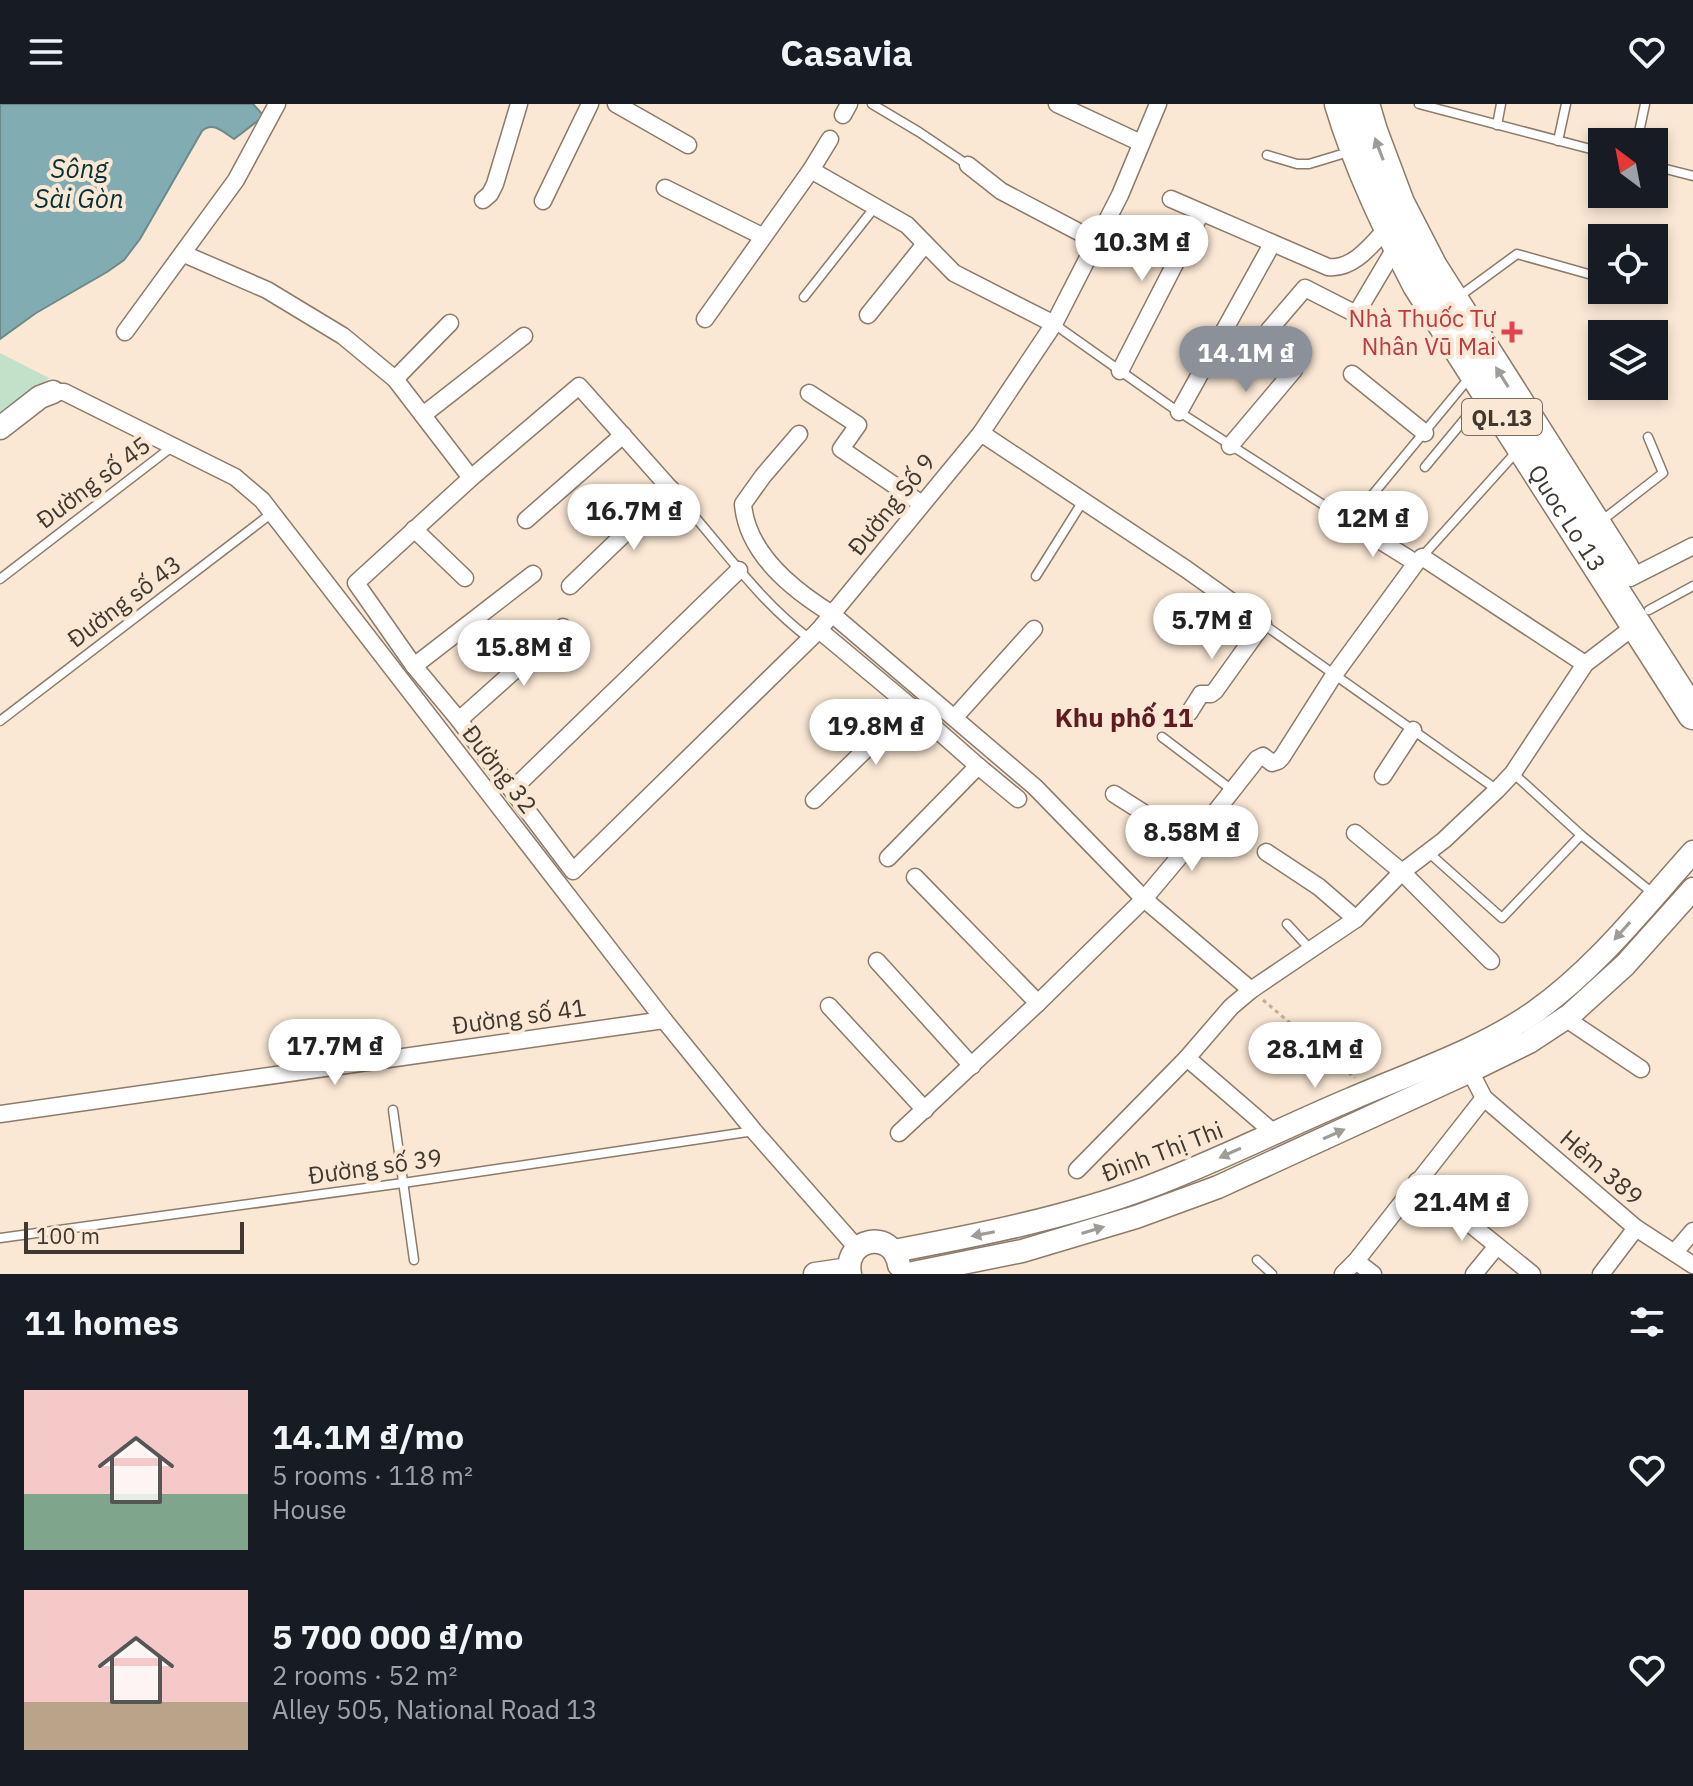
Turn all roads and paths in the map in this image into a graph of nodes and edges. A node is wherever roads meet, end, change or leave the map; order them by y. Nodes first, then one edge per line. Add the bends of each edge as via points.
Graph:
1 (277, 104) edge
2 (519, 104) edge
3 (590, 104) edge
4 (616, 104) edge
5 (872, 104) edge
6 (1057, 104) edge
7 (1158, 104) edge
8 (1419, 104) edge
9 (1501, 104) edge
10 (1566, 104) edge
11 (1645, 104) edge
12 (1342, 105) edge
13 (1497, 125) junction
14 (1640, 128) edge
15 (830, 139) dead end
16 (1558, 141) junction
17 (1141, 143) junction
18 (688, 145) dead end
19 (1588, 148) edge
20 (1356, 150) junction
21 (1267, 155) dead end
22 (968, 165) joint
23 (811, 170) junction
24 (1668, 170) edge
25 (1693, 176) edge
26 (665, 188) dead end
27 (1171, 199) dead end
28 (483, 200) dead end
29 (543, 201) dead end
30 (875, 207) junction
31 (1201, 213) junction
32 (762, 236) junction
33 (1393, 236) junction
34 (1096, 241) junction
35 (925, 244) junction
36 (1272, 244) junction
37 (184, 254) junction
38 (1588, 274) edge
39 (804, 297) dead end
40 (1454, 301) junction
41 (868, 315) dead end
42 (705, 319) dead end
43 (450, 323) dead end
44 (1054, 324) junction
45 (1269, 330) dead end
46 (125, 332) dead end
47 (524, 336) dead end
48 (1294, 370) dead end
49 (1120, 371) junction
50 (1352, 374) dead end
51 (395, 379) junction
52 (1480, 383) junction
53 (53, 392) joint
54 (809, 393) dead end
55 (1179, 412) junction
56 (423, 415) junction
57 (0, 428) edge
58 (981, 433) junction
59 (1425, 433) junction
60 (799, 434) dead end
61 (623, 435) junction
62 (1648, 437) dead end
63 (173, 446) junction
64 (1230, 446) junction
65 (1521, 447) junction
66 (1425, 467) dead end
67 (471, 478) junction
68 (676, 495) junction
69 (1083, 501) junction
70 (922, 504) junction
71 (272, 513) junction
72 (526, 520) dead end
73 (1350, 522) junction
74 (1596, 524) junction
75 (414, 529) junction
76 (1693, 546) edge
77 (1419, 560) junction
78 (739, 570) junction
79 (533, 574) dead end
80 (1036, 576) dead end
81 (465, 578) dead end
82 (1630, 578) junction
83 (0, 579) edge
84 (570, 586) dead end
85 (1693, 586) edge
86 (832, 614) junction
87 (1642, 618) junction
88 (1263, 624) junction
89 (563, 627) dead end
90 (1034, 629) dead end
91 (814, 634) junction
92 (1585, 664) junction
93 (414, 666) junction
94 (1334, 675) junction
95 (1693, 680) edge
96 (910, 706) junction
97 (1189, 713) dead end
98 (1693, 714) edge
99 (955, 717) junction
100 (459, 720) junction
101 (0, 721) edge
102 (1413, 730) junction
103 (1162, 737) dead end
104 (978, 766) junction
105 (1513, 773) junction
106 (1383, 776) dead end
107 (512, 790) junction
108 (1232, 790) junction
109 (1497, 790) junction
110 (1114, 794) dead end
111 (1018, 799) dead end
112 (814, 800) dead end
113 (1355, 833) dead end
114 (1581, 835) junction
115 (1191, 843) junction
116 (1266, 852) dead end
117 (1428, 852) junction
118 (1693, 852) edge
119 (888, 858) dead end
120 (1402, 872) junction
121 (915, 877) dead end
122 (1693, 889) edge
123 (1655, 895) junction
124 (1144, 899) junction
125 (1356, 919) junction
126 (1287, 924) dead end
127 (1310, 949) junction
128 (877, 961) dead end
129 (1491, 961) dead end
130 (1251, 990) junction
131 (1038, 1003) junction
132 (829, 1006) dead end
133 (1565, 1018) junction
134 (664, 1020) junction
135 (1187, 1058) junction
136 (972, 1066) junction
137 (1641, 1069) dead end
138 (1470, 1071) junction
139 (1370, 1091) junction
140 (1484, 1098) junction
141 (393, 1110) dead end
142 (925, 1110) junction
143 (0, 1114) edge
144 (754, 1131) junction
145 (899, 1133) dead end
146 (1274, 1133) junction
147 (1077, 1170) dead end
148 (1417, 1181) junction
149 (403, 1183) junction
150 (1636, 1228) junction
151 (1693, 1231) edge
152 (0, 1238) edge
153 (1497, 1246) junction
154 (857, 1248) junction
155 (894, 1251) junction
156 (1675, 1252) junction
157 (414, 1260) dead end
158 (1257, 1260) dead end
159 (1356, 1261) junction
160 (1693, 1265) edge
161 (849, 1272) edge
162 (815, 1274) edge
163 (898, 1274) edge
164 (908, 1274) edge
165 (1272, 1274) edge
166 (1343, 1274) edge
167 (1373, 1274) edge
168 (1474, 1274) edge
169 (1532, 1274) edge
170 (1601, 1274) edge

1 - 37 street via 236,180
2 - 28 street via 495,184
3 - 29 street
4 - 18 street
5 - 22 lane
6 - 17 street
7 - 17 street, Đường Số 9
8 - 13 lane
9 - 13 lane
10 - 16 lane
11 - 14 lane
12 - 20 highway, Quoc Lo 13 / QL.13
40 -> 12 highway, Quoc Lo 13 / QL.13 via 1399,203 1372,131
13 - 16 lane
15 - 23 street
16 - 19 lane
17 - 34 street, Đường Số 9
20 - 21 lane via 1309,164
20 - 33 highway, Quoc Lo 13 / QL.13
22 - 34 street via 1001,191
23 - 30 street
23 - 32 street
24 - 25 lane
26 - 32 street
27 - 31 street
30 - 35 street via 907,225
30 - 39 lane
31 - 36 street
31 - 49 street
32 - 42 street
33 - 36 street via 1338,268
33 - 45 street via 1356,314 1305,288
33 - 52 highway, Quoc Lo 13 / QL.13
34 - 44 street, Đường Số 9
35 - 41 street
35 - 44 street via 954,273
36 - 55 street
37 - 46 street
37 - 51 street via 267,290 343,336
38 - 40 lane via 1517,254
74 -> 40 highway, Quoc Lo 13 / QL.13
43 - 51 street
44 - 49 lane
44 - 58 street, Đường Số 9
47 - 56 street
48 - 64 street
49 - 55 lane
50 - 59 street
51 - 56 street
52 - 59 lane
52 - 65 highway, Quoc Lo 13 / QL.13
52 - 66 lane
53 - 57 street
53 - 63 street, Đường 32 via 64,392
54 - 70 street via 858,425 841,449
55 - 64 lane
56 - 67 street
58 - 69 street
58 - 70 street, Đường Số 9
59 - 73 lane
60 - 86 street via 746,498 744,510 772,567
61 - 67 street via 579,386
61 - 68 street
61 - 72 street
62 - 74 lane via 1663,473
63 - 71 street, Đường 32 via 235,477
63 - 83 lane, Đường số 45
64 - 73 lane
65 - 77 lane
65 - 87 highway, Quoc Lo 13 / QL.13
67 - 75 street
68 - 78 lane
68 - 84 street
69 - 80 lane
69 - 88 street
70 - 86 street, Đường Số 9
71 - 101 lane, Đường số 43
71 - 134 street, Đường 32
73 - 77 street
74 - 82 highway, Quoc Lo 13 / QL.13
75 - 81 street
75 - 93 street via 356,583
76 - 82 street
77 - 92 street
77 - 94 street
78 - 91 lane via 790,624
78 - 107 street
79 - 93 street
82 - 87 highway, Quoc Lo 13 / QL.13
85 - 87 lane
86 - 91 street, Đường Số 9
86 - 99 street
87 - 92 street
87 - 95 highway, Quoc Lo 13 / QL.13
87 - 98 highway, Quoc Lo 13 / QL.13
88 - 94 lane
88 - 97 street via 1215,691 1201,694
89 - 100 street
90 - 99 street
91 - 96 street
91 - 107 street, Đường Số 9 via 573,871
92 - 105 street
93 - 100 street
94 - 102 lane
94 - 108 street via 1282,757 1272,763 1259,757
96 - 104 street
96 - 112 street
99 - 124 street via 1035,787
100 - 107 street
102 - 106 street
102 - 109 lane
103 - 108 lane
104 - 111 street
104 - 119 street
105 - 109 street
105 - 114 lane
108 - 115 street
109 - 117 street
110 - 115 street
113 - 120 street
114 - 117 lane via 1502,918
114 - 123 lane
115 - 124 street
116 - 125 street
117 - 120 street
118 - 123 street, Đinh Thị Thi
120 - 125 street
120 - 129 street
121 - 131 street
122 - 133 street via 1625,965
123 -> 139 street, Đinh Thị Thi via 1600,957 1535,1012
124 - 130 street
124 - 131 street
125 - 127 street
126 - 127 lane
127 - 130 street
128 - 136 street
130 - 135 street
130 - 139 path
131 - 136 street
132 - 142 street
133 - 137 street
133 - 138 street
134 - 143 street, Đường số 41
134 - 144 street, Đường 32
135 - 146 street
135 - 147 street
136 - 142 street
138 - 140 street
164 -> 138 street via 1022,1251 1136,1217 1218,1187
139 - 146 street, Đinh Thị Thi
140 - 148 street
140 - 150 street, Hẻm 389
141 - 149 lane
142 - 145 street
144 - 149 lane, Đường số 39
144 - 154 street, Đường 32
146 -> 155 street, Đinh Thị Thi via 1142,1189 998,1231
148 - 153 street
148 - 159 street
149 - 152 lane, Đường số 39
149 - 157 lane
150 - 156 street, Hẻm 389
150 - 170 street
151 - 156 street
153 - 168 street
153 - 169 street
154 - 155 street, Đinh Thị Thi via 871,1241
154 - 161 street
155 - 163 street
156 - 160 street, Hẻm 389
158 - 165 lane
159 - 166 street
159 - 167 street
161 - 162 street

